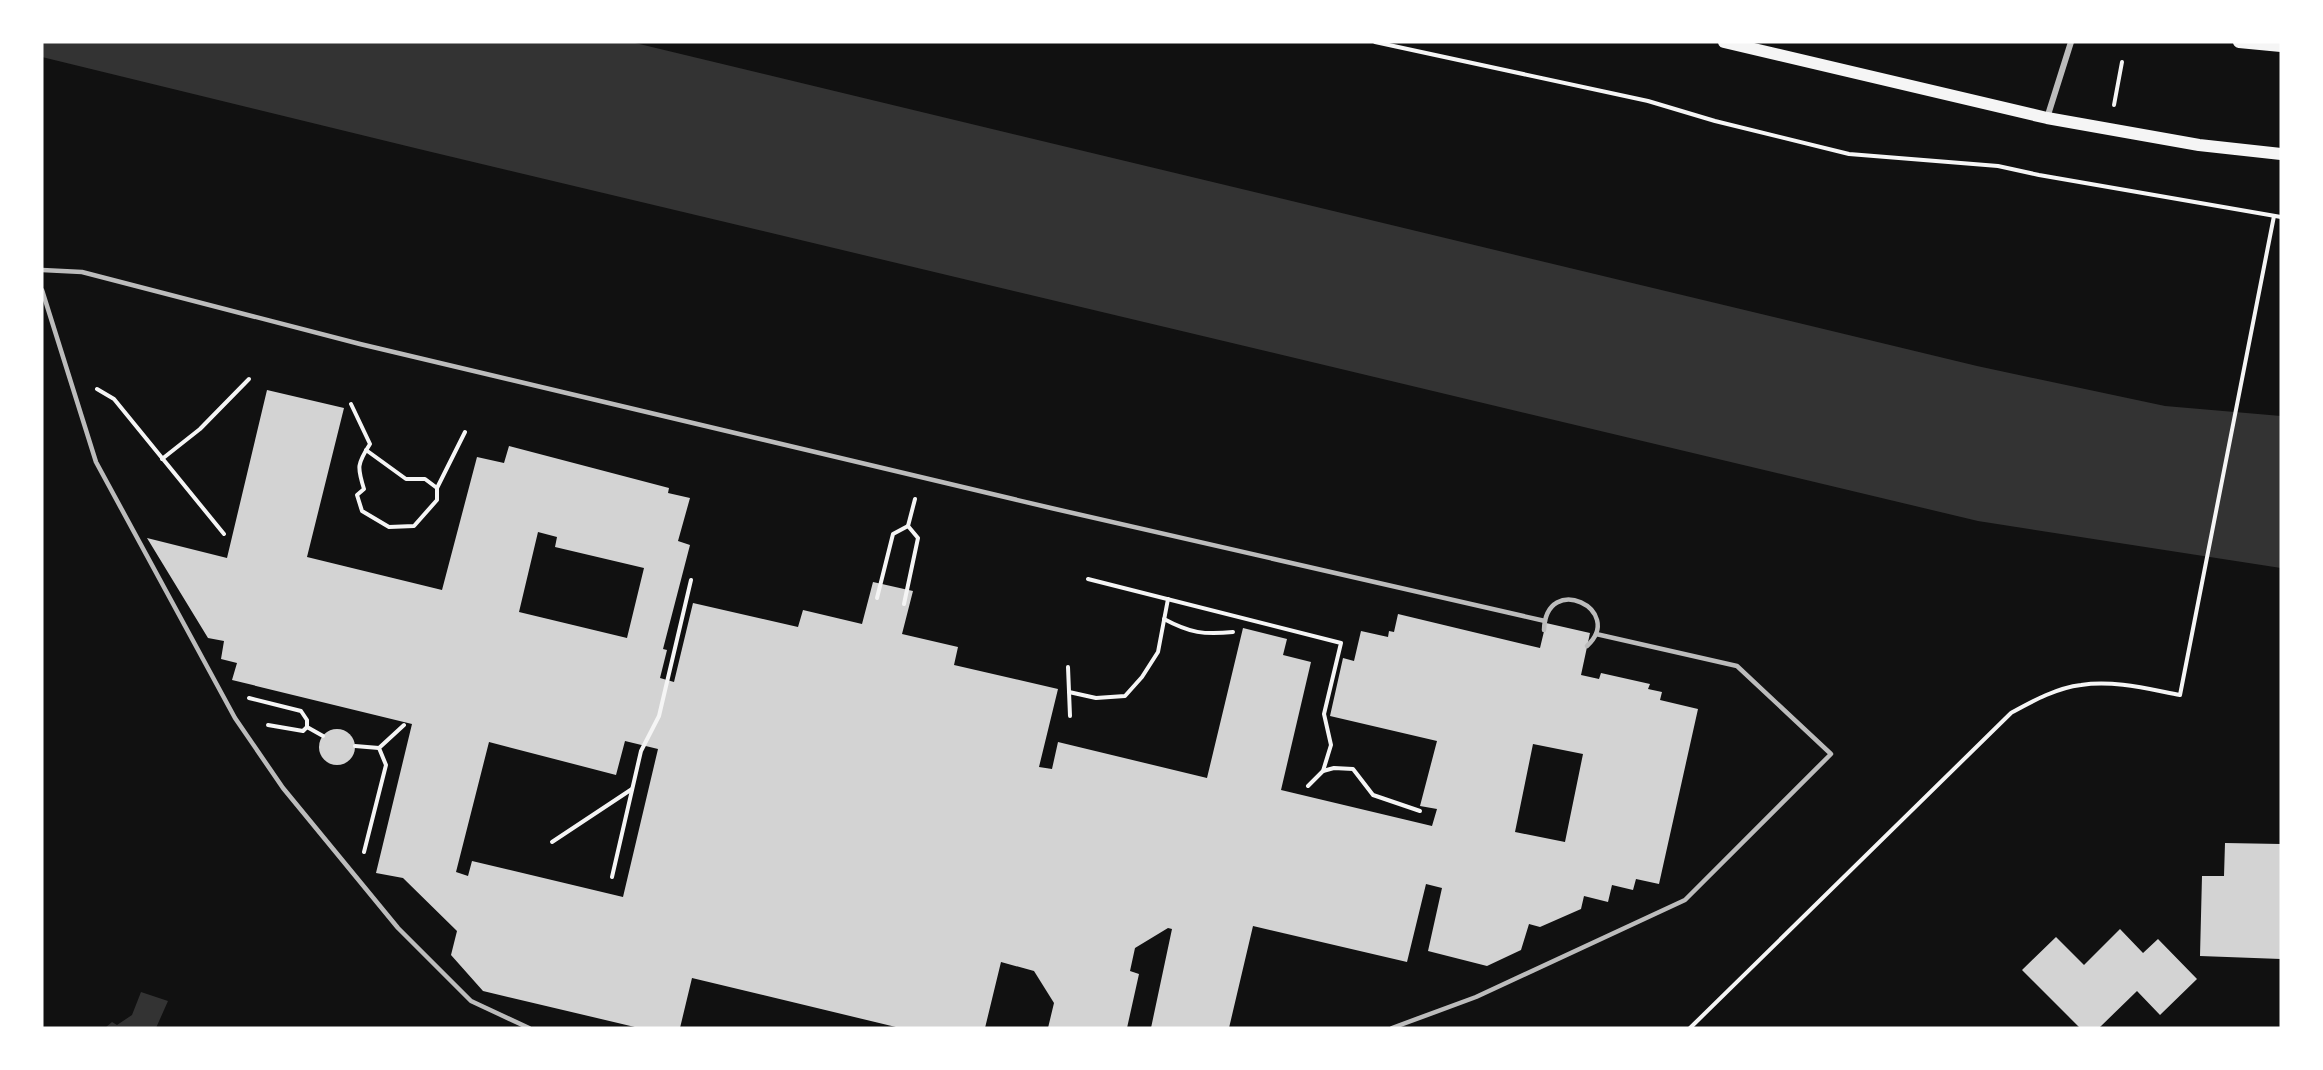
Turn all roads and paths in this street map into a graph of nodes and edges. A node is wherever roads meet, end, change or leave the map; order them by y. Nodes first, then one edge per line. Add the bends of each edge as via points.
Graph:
1 (1375, 42) edge
2 (1724, 42) edge
3 (2071, 42) edge
4 (2239, 42) edge
5 (2281, 46) edge
6 (2122, 62) dead end
7 (2114, 105) dead end
8 (2047, 118) junction
9 (2281, 154) edge
10 (2274, 216) junction
11 (2281, 217) edge
12 (42, 270) edge
13 (42, 290) edge
14 (68, 372) junction
15 (249, 379) dead end
16 (351, 404) dead end
17 (465, 432) dead end
18 (366, 450) junction
19 (162, 459) junction
20 (920, 476) junction
21 (437, 488) junction
22 (908, 526) junction
23 (224, 534) dead end
24 (1088, 579) dead end
25 (691, 580) dead end
26 (877, 598) dead end
27 (1168, 599) junction
28 (903, 604) dead end
29 (1164, 619) junction
30 (1545, 621) junction
31 (1544, 630) dead end
32 (1233, 632) dead end
33 (1596, 634) junction
34 (1587, 646) dead end
35 (1068, 667) dead end
36 (220, 691) junction
37 (1069, 692) junction
38 (1070, 716) dead end
39 (235, 718) junction
40 (404, 725) dead end
41 (307, 727) junction
42 (323, 736) dead end
43 (355, 746) dead end
44 (379, 748) junction
45 (1323, 771) junction
46 (1308, 786) dead end
47 (633, 789) junction
48 (1420, 811) dead end
49 (552, 842) dead end
50 (612, 877) dead end
51 (357, 878) junction
52 (528, 1028) edge
53 (1392, 1028) edge
54 (1690, 1028) edge

1 - 10 path via 1648,101 1841,153 1998,166
2 - 8 main road
3 - 8 street
4 - 5 main road
6 - 7 path
8 - 9 main road via 2199,145
10 - 11 path
10 - 54 path via 2180,695 2128,686 2080,685 2049,694 2011,713
12 - 20 lane via 82,272 360,344
13 - 14 lane
14 - 19 path via 114,399
14 - 36 lane via 96,462
15 - 19 path via 200,429
16 - 18 path via 370,444
17 - 21 path
18 - 21 path via 406,479 425,479
18 - 21 path via 359,459 364,489 357,495 359,503 362,511 389,527 414,526 437,500
19 - 23 path
20 - 22 path
20 - 30 lane
22 - 26 path via 894,534
22 - 28 path via 918,538
24 - 27 path
25 - 47 path via 659,716 641,752
27 - 29 path
27 - 45 path via 1341,643 1324,714 1331,745
29 - 32 path via 1194,633
29 - 37 path via 1158,652 1125,696 1096,698
30 - 31 lane
30 - 33 lane via 1553,605 1561,600 1579,600 1593,610
33 - 34 lane
33 - 53 lane via 1737,666 1831,754 1685,900 1476,997
35 - 37 path
36 - 39 lane
36 - 41 path via 301,711
37 - 38 path
39 - 41 path via 303,731
39 - 51 lane via 283,788
40 - 44 path
41 - 42 path
43 - 44 path
44 - 51 path via 386,765
45 - 46 path
45 - 48 path via 1353,770 1373,795
47 - 49 path
47 - 50 path
51 - 52 lane via 398,928 471,1001

